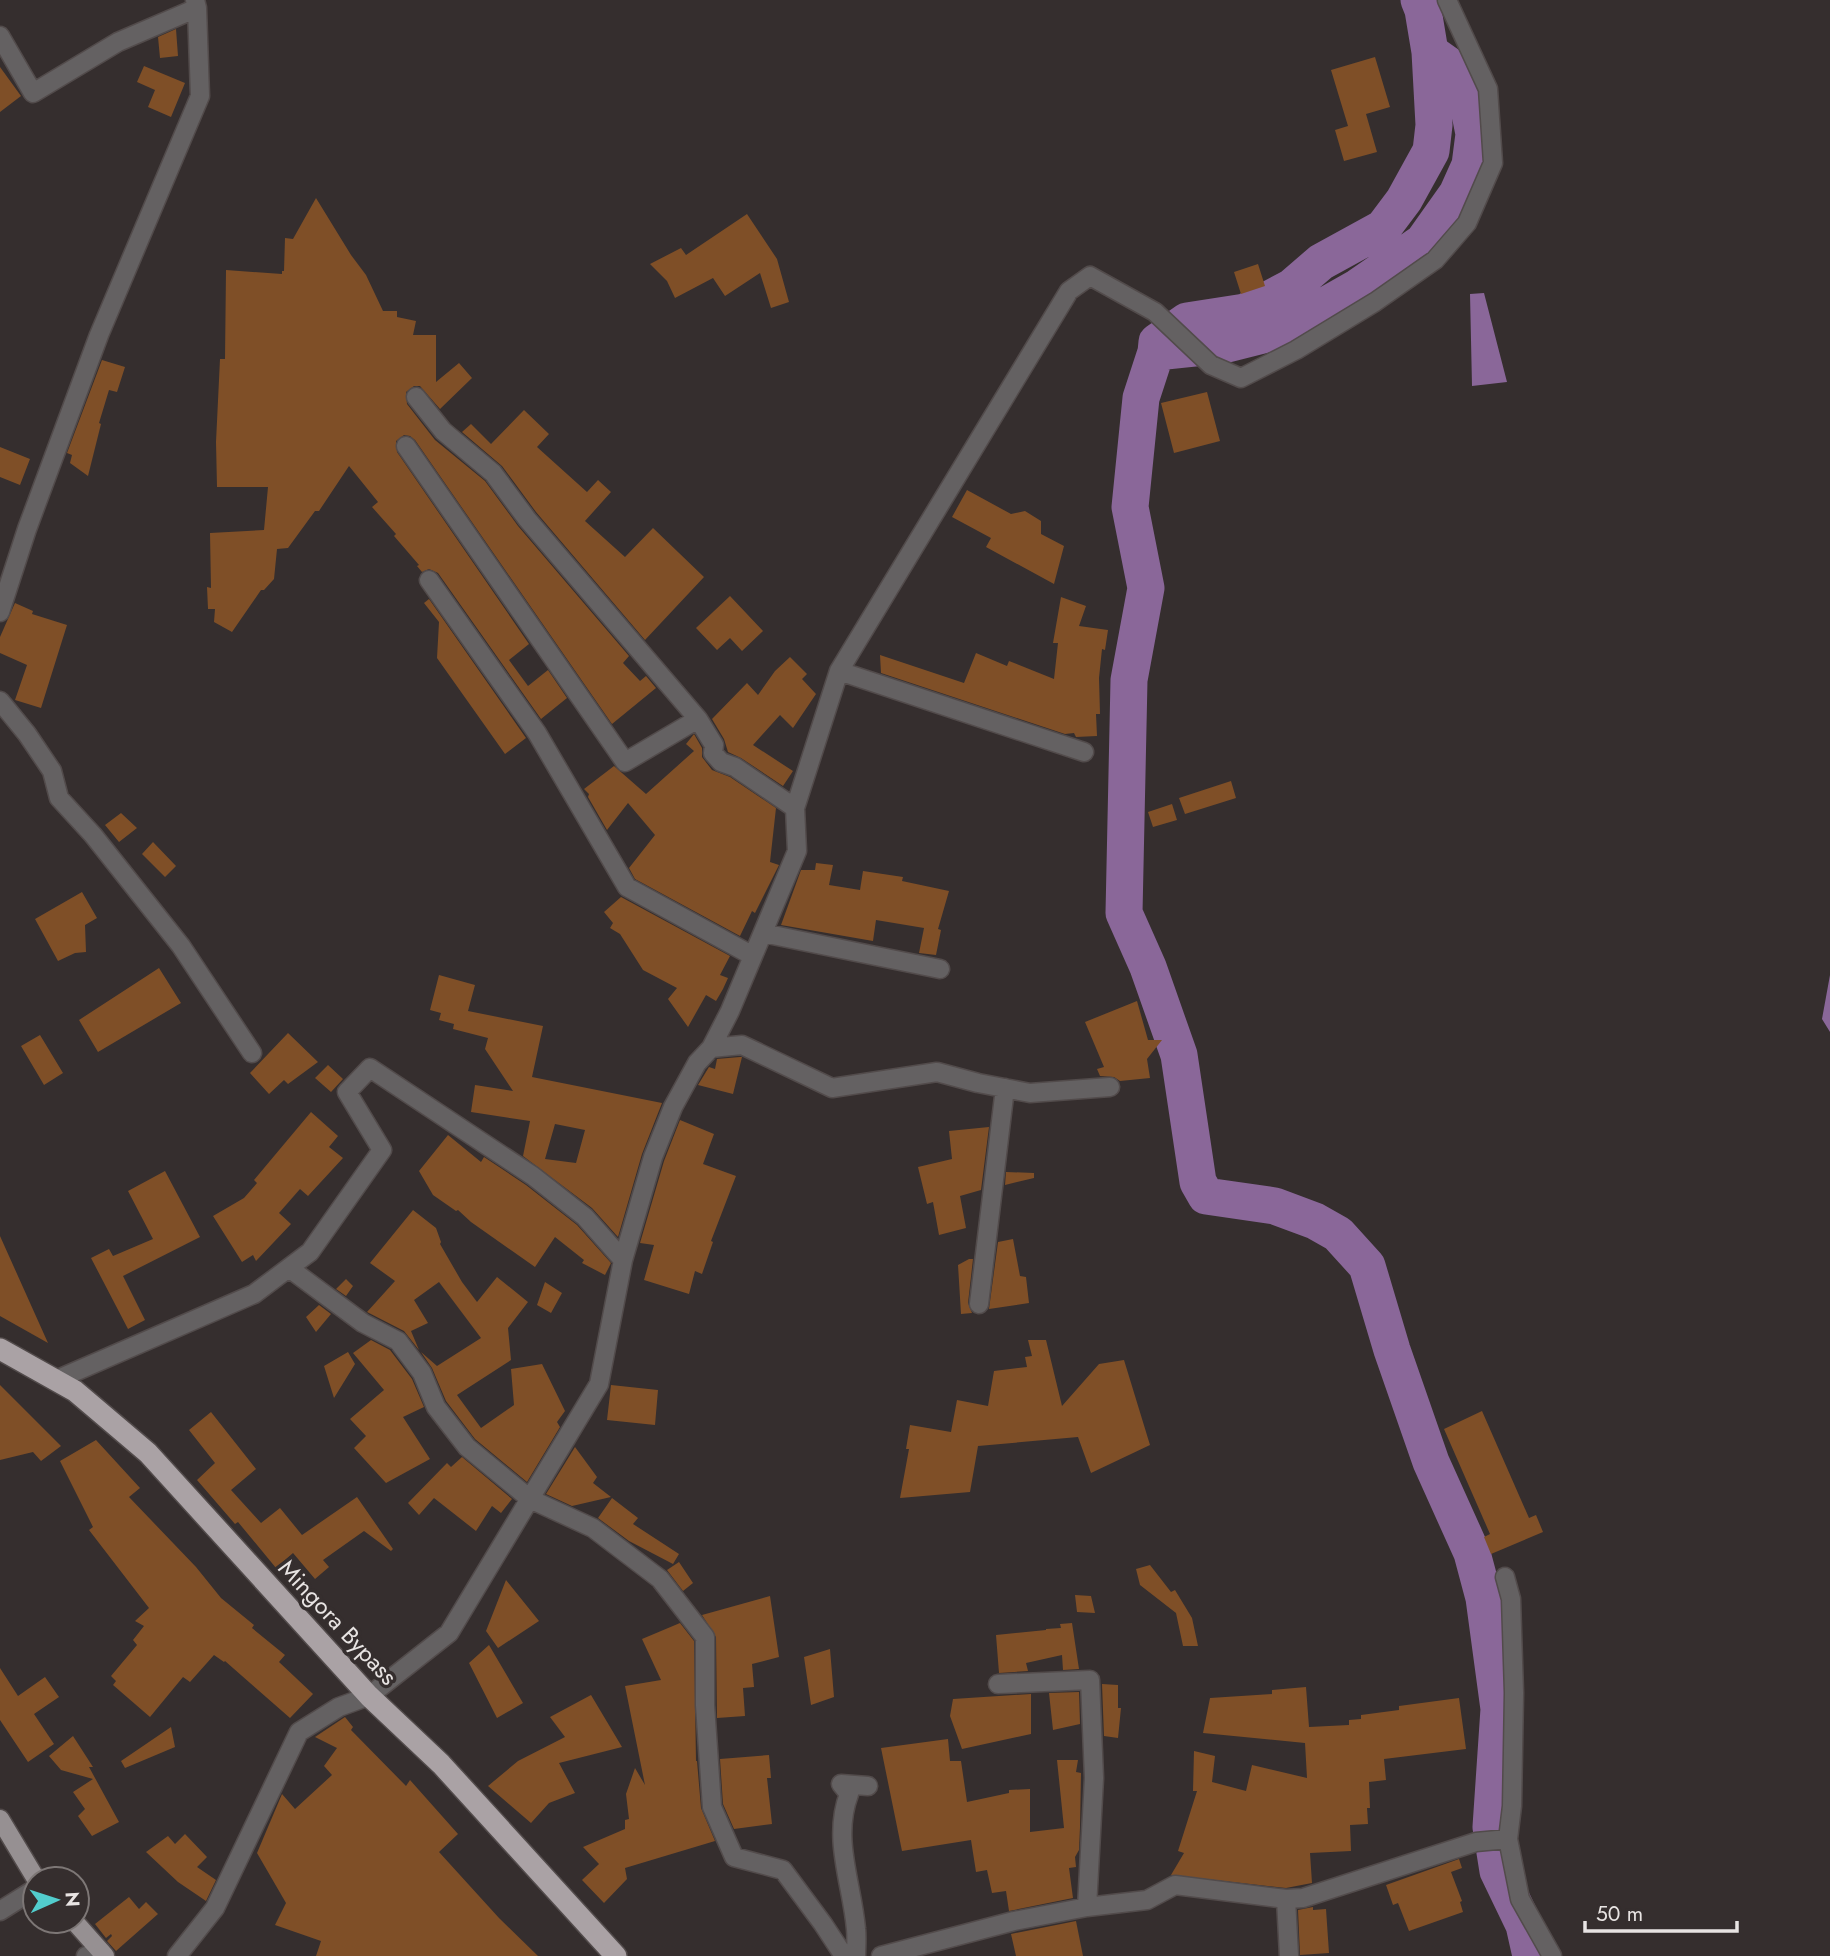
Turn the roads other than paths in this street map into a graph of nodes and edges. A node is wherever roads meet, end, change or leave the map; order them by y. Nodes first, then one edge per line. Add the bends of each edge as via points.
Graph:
1 (1451, 3) edge
2 (196, 4) edge
3 (0, 36) edge
4 (416, 397) dead end
5 (406, 446) dead end
6 (429, 580) dead end
7 (0, 612) edge
8 (839, 671) junction
9 (0, 701) edge
10 (698, 719) junction
11 (1084, 752) dead end
12 (794, 808) junction
13 (762, 933) junction
14 (753, 956) junction
15 (940, 969) dead end
16 (711, 1048) junction
17 (252, 1053) dead end
18 (1110, 1087) dead end
19 (1005, 1088) junction
20 (623, 1260) junction
21 (289, 1268) junction
22 (979, 1304) dead end
23 (0, 1349) edge
24 (56, 1380) junction
25 (530, 1499) junction
26 (1505, 1577) dead end
27 (998, 1684) dead end
28 (369, 1696) junction
29 (868, 1786) dead end
30 (0, 1819) edge
31 (1508, 1839) junction
32 (28, 1865) edge
33 (21, 1898) edge
34 (1286, 1899) junction
35 (1087, 1907) junction
36 (0, 1911) edge
37 (84, 1935) edge
38 (97, 1954) edge
39 (177, 1956) edge
40 (616, 1956) edge
41 (844, 1956) edge
42 (856, 1956) edge
43 (881, 1956) edge
44 (1289, 1956) edge
45 (1552, 1956) edge

1 - 8 street via 1488,89 1493,163 1467,223 1435,260 1375,302 1241,378 1210,365 1155,312 1090,276 1069,291
2 - 3 street via 118,42 33,93
2 - 7 street via 200,96 99,335
4 - 10 street via 443,431 493,473
5 - 10 street via 625,762
6 - 14 street via 537,733 627,887
8 - 11 street
8 - 12 street
9 - 17 street via 52,771 59,798 181,946
10 - 12 street via 715,745 712,753 721,762
12 - 13 street via 797,851
13 - 14 street
13 - 15 street
14 - 16 street
16 - 19 street via 742,1045 832,1088 937,1072
16 - 20 street via 697,1063 673,1107
18 - 19 street via 1030,1093
19 - 22 street
20 - 21 street via 585,1217 533,1177 370,1068 347,1092 382,1150 310,1252
20 - 25 street via 599,1384
21 - 24 street via 254,1293
21 - 25 street via 363,1323 398,1341 422,1374 436,1407 467,1447
23 - 24 highway, Mingora Bypass
24 - 28 highway, Mingora Bypass via 148,1453
25 - 28 street via 449,1633
25 - 41 street via 593,1528 660,1579 705,1637 712,1807 734,1857 783,1870
26 - 31 street via 1511,1599 1514,1693
27 - 35 street via 1090,1680 1094,1778
28 - 39 street via 339,1707 299,1732 215,1908
28 - 40 highway, Mingora Bypass via 441,1764
29 - 42 street via 841,1784 849,1794 844,1806 842,1858 856,1930
30 - 32 main road
31 - 34 street via 1476,1842 1303,1898
31 - 45 street via 1520,1899
33 - 36 street
34 - 35 street via 1175,1885 1147,1900
34 - 44 street
35 - 43 street
37 - 38 main road

